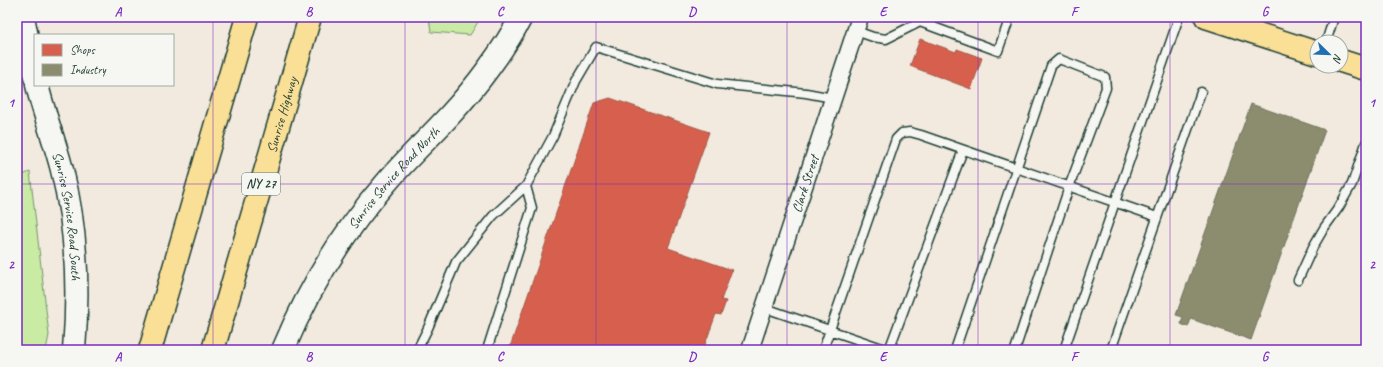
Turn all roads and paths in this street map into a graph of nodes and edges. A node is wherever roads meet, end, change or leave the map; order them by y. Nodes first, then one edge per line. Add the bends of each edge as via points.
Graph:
1 (23, 17) edge
2 (247, 17) edge
3 (310, 17) edge
4 (521, 17) edge
5 (1010, 17) edge
6 (1179, 17) edge
7 (1206, 17) edge
8 (1334, 17) edge
9 (921, 20) edge
10 (858, 24) edge
11 (1329, 34) edge
12 (1309, 50) edge
13 (1349, 64) edge
14 (1366, 69) edge
15 (34, 72) edge
16 (37, 86) edge
17 (1201, 92) dead end
18 (833, 98) junction
19 (1366, 143) edge
20 (963, 150) junction
21 (1017, 169) junction
22 (526, 186) junction
23 (1069, 187) junction
24 (1115, 202) junction
25 (1157, 217) junction
26 (1298, 280) dead end
27 (765, 308) junction
28 (830, 330) junction
29 (74, 350) edge
30 (150, 350) edge
31 (212, 350) edge
32 (284, 350) edge
33 (417, 350) edge
34 (486, 350) edge
35 (750, 350) edge
36 (823, 350) edge
37 (889, 350) edge
38 (955, 350) edge
39 (1015, 350) edge
40 (1064, 350) edge
41 (1110, 350) edge

1 - 15 main road
2 - 30 main road
3 - 31 main road, Sunrise Highway / NY 27
4 - 32 main road, Sunrise Service Road North via 501,50 470,91 386,182 363,211 321,274
5 - 9 lane via 998,51
6 - 24 lane
7 - 12 main road
8 - 11 lane
9 - 10 lane via 886,39 873,37
10 - 18 street, Clark Street
13 - 14 main road
16 - 29 main road, Sunrise Service Road South via 62,170 72,219 77,280
17 - 25 lane
18 - 22 lane via 717,84 596,47 576,81 553,136
18 - 27 street, Clark Street
19 - 26 lane via 1352,184 1313,247
20 - 21 lane
20 - 28 lane via 910,132 902,133 896,139
20 - 37 lane
21 - 23 lane
21 - 23 lane via 1051,66 1059,59 1105,77 1106,88
21 - 38 lane
22 - 33 lane via 492,216 456,262
22 - 34 lane via 532,208
23 - 24 lane
23 - 39 lane
24 - 25 lane
24 - 40 lane
25 - 41 lane
27 - 28 lane
27 - 35 street, Clark Street
28 - 36 lane
28 - 37 lane

